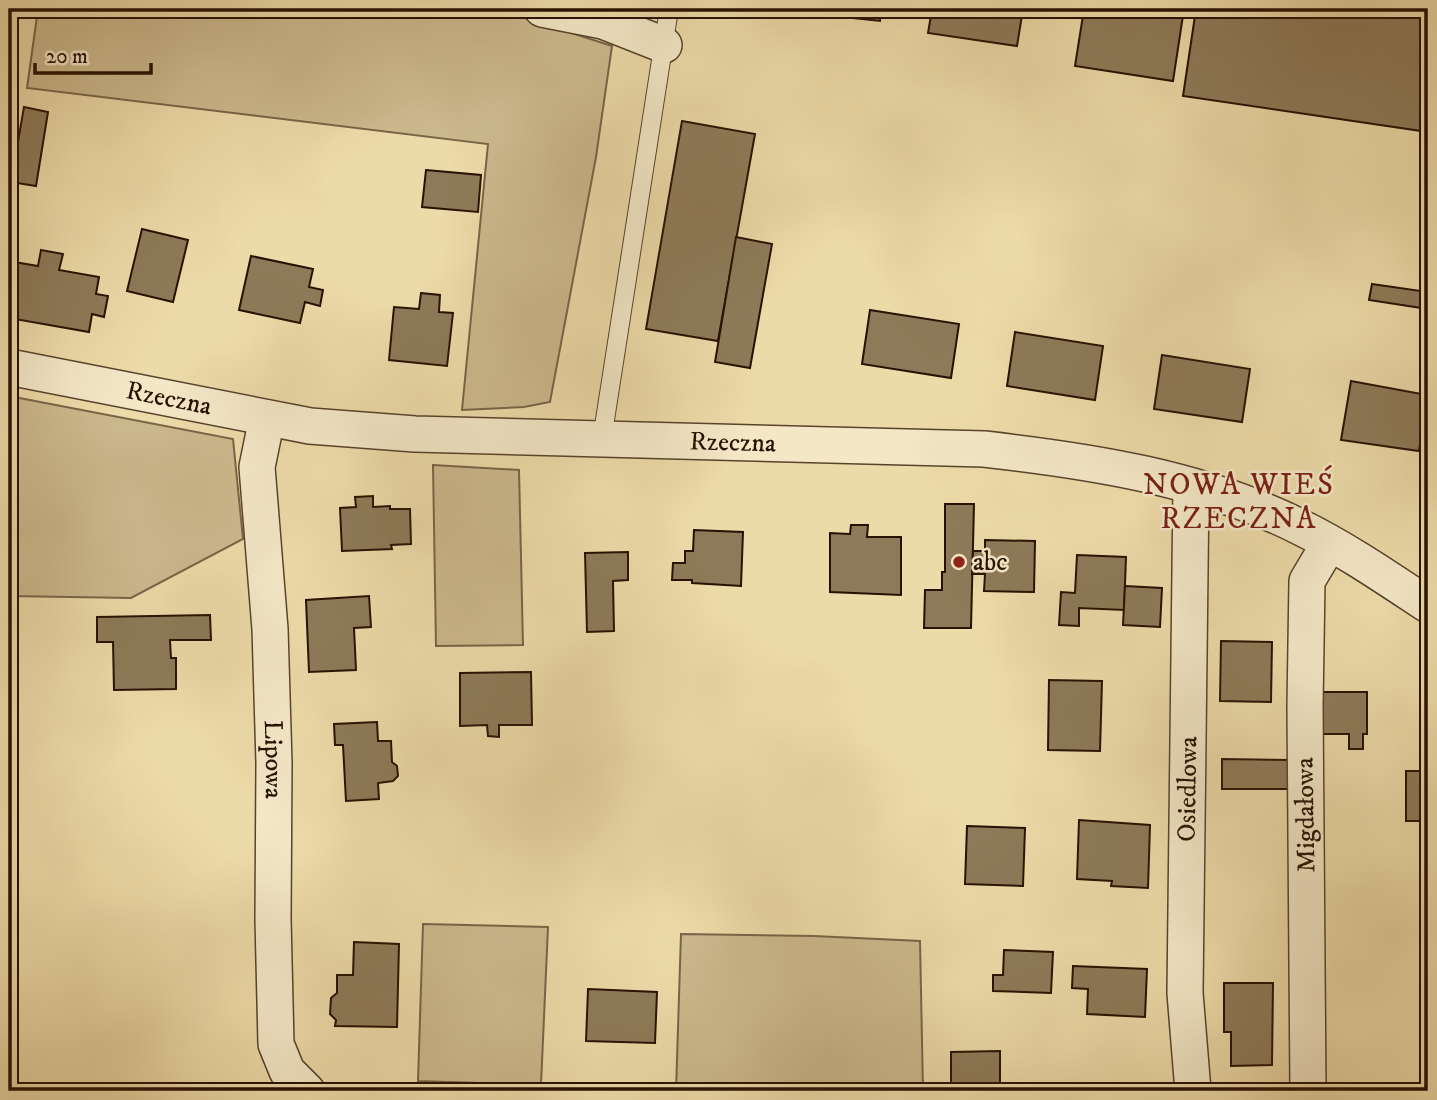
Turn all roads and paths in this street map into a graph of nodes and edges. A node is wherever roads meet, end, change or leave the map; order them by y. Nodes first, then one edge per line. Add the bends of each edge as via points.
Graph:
1 (542, 9) edge
2 (669, 9) edge
3 (664, 45) junction
4 (9, 367) edge
5 (267, 418) junction
6 (603, 439) junction
7 (1191, 486) junction
8 (1329, 544) junction
9 (1428, 604) edge
10 (307, 1091) edge
11 (1193, 1091) edge
12 (1308, 1091) edge

1 - 3 street via 603,21
2 - 3 lane
3 - 6 lane
4 - 5 street, Rzeczna
5 - 6 street, Rzeczna via 415,434
5 - 10 street, Lipowa via 257,467 274,763 276,1044 287,1072
6 - 7 street, Rzeczna via 984,449 1051,456
7 - 8 street, Rzeczna via 1300,527
7 - 11 street, Osiedlowa via 1185,993
8 - 9 street, Rzeczna
8 - 12 street, Migdałowa via 1307,581

